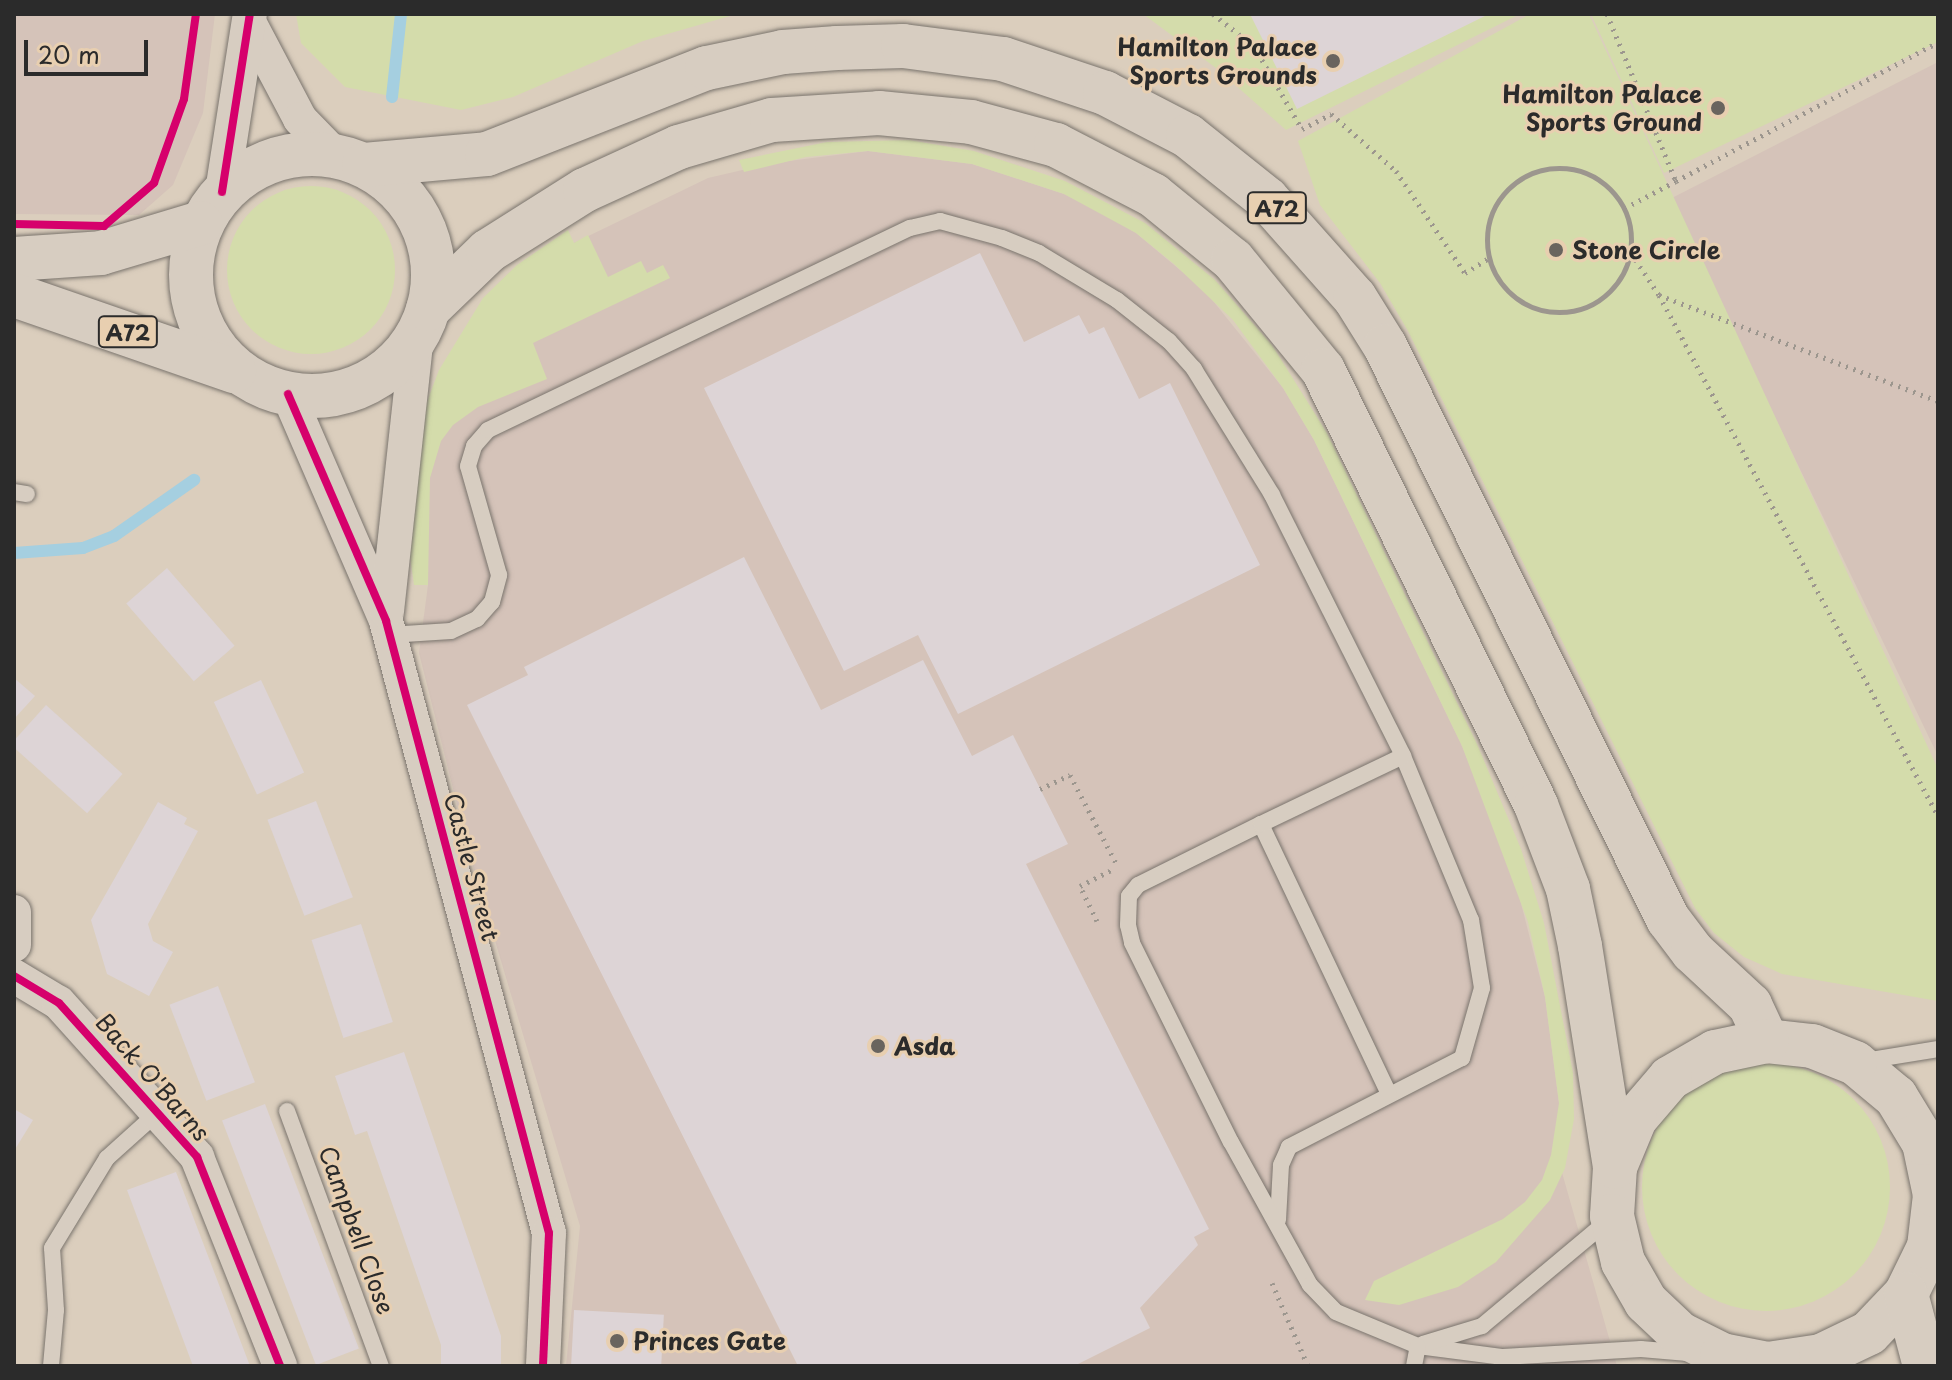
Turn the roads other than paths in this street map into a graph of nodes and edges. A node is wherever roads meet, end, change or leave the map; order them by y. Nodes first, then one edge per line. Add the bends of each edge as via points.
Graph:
1 (250, 19) edge
2 (350, 160) junction
3 (212, 208) junction
4 (14, 259) edge
5 (14, 295) edge
6 (423, 323) junction
7 (240, 374) junction
8 (288, 394) junction
9 (388, 628) junction
10 (1403, 756) junction
11 (1261, 824) junction
12 (14, 912) edge
13 (14, 945) edge
14 (14, 976) edge
15 (1767, 1041) junction
16 (1938, 1049) edge
17 (1855, 1063) junction
18 (1389, 1094) junction
19 (287, 1111) dead end
20 (158, 1112) junction
21 (1615, 1167) junction
22 (1936, 1194) edge
23 (1612, 1216) junction
24 (1278, 1220) junction
25 (1906, 1294) junction
26 (1418, 1346) junction
27 (1722, 1355) junction
28 (1497, 1361) edge
29 (1770, 1365) edge
30 (51, 1366) edge
31 (280, 1366) edge
32 (381, 1366) edge
33 (543, 1366) edge
34 (1414, 1366) edge
35 (1925, 1366) edge

1 - 2 street via 300,119
1 - 3 street
2 - 3 main road, A72 via 274,159
2 - 6 main road via 408,201 423,226 433,267
2 - 15 main road, A72 via 487,154 707,68 783,52 837,48 917,47 1003,59 1105,93 1188,136 1267,199 1355,298 1385,346 1668,919 1693,952 1750,1005
3 - 4 main road, A72 via 101,253
3 - 7 main road, A72 via 190,277 194,305 219,355
5 - 7 main road, A72
6 - 8 main road, A72 via 375,379 318,397
6 - 9 street, Castle Street
6 - 21 main road, A72 via 488,251 585,190 679,147 772,120 879,113 971,122 1056,145 1153,195 1233,260 1323,370 1536,805 1568,889
7 - 8 main road, A72
8 - 9 street, Castle Street
9 - 10 lane via 451,631 477,619 492,602 499,575 468,466 474,446 488,430 910,228 940,221 1002,238 1080,276 1142,318 1194,369 1272,495
9 - 33 street, Castle Street via 549,1233
10 - 11 lane
10 - 18 lane via 1471,920 1482,988 1462,1058
11 - 18 lane
11 - 24 lane via 1138,885 1127,910 1132,943 1231,1142
12 - 13 street
14 - 20 street, Back O'Barns via 59,1003
15 - 17 main road, A72 via 1812,1046
15 - 21 main road, A72 via 1715,1052 1670,1078 1635,1119
16 - 17 lane
17 - 22 main road, A72 via 1896,1097 1924,1143
18 - 24 lane via 1289,1147 1281,1165
19 - 32 lane, Campbell Close
20 - 30 lane via 107,1158 52,1248 56,1310
20 - 31 street, Back O'Barns via 203,1166
21 - 23 main road, A72
22 - 25 main road, A72 via 1929,1247
23 - 26 lane via 1482,1326
23 - 27 main road, A72 via 1623,1262 1646,1302 1680,1334
24 - 26 lane via 1290,1254 1336,1312
25 - 29 main road, A72 via 1869,1333 1821,1356
25 - 35 main road
26 - 28 lane
26 - 34 lane
27 - 28 lane via 1641,1349
27 - 29 main road, A72

